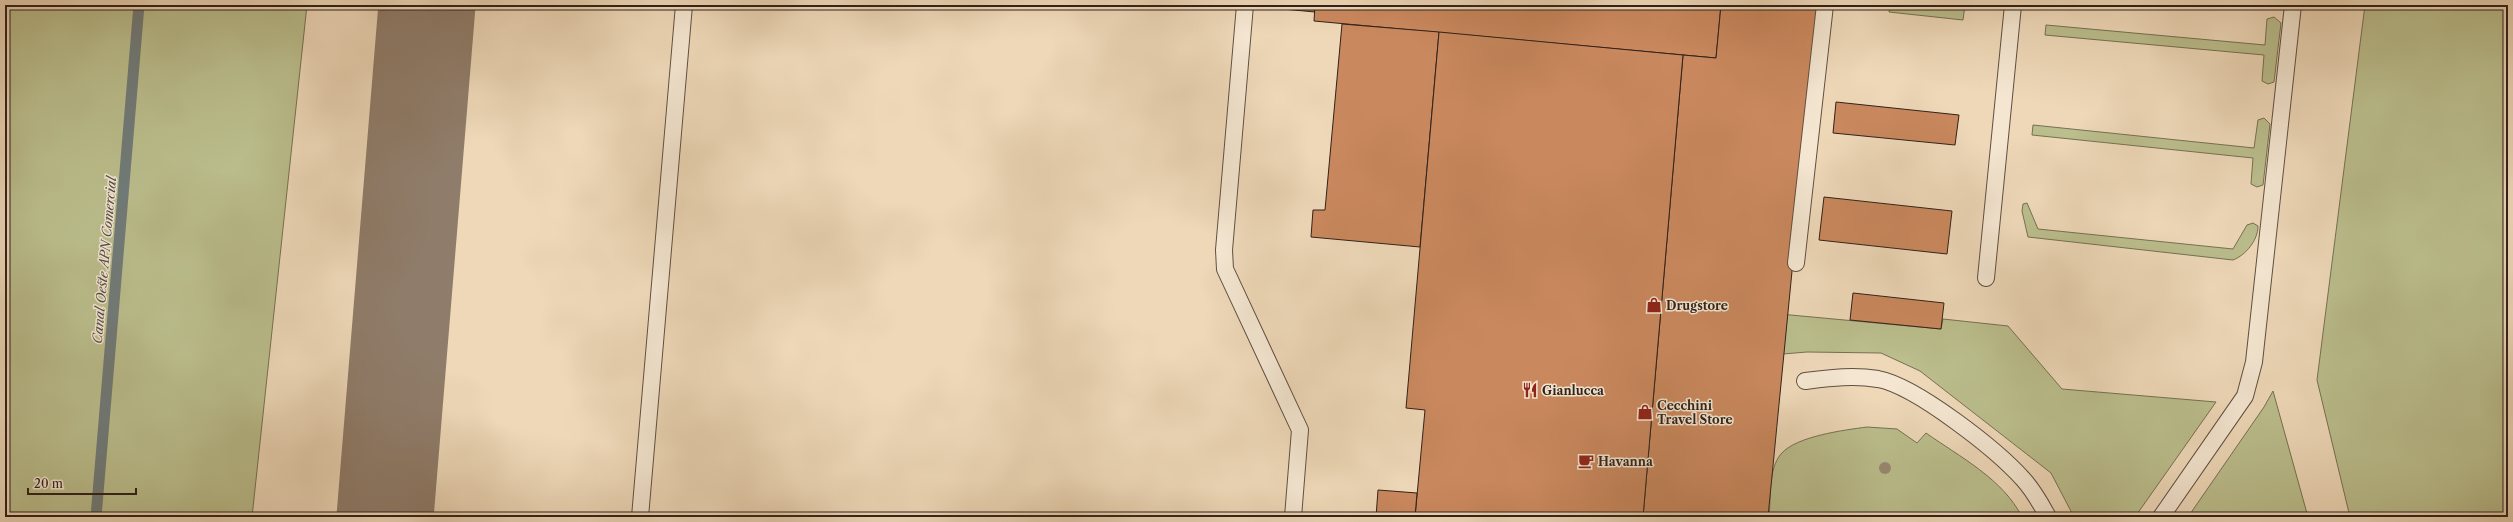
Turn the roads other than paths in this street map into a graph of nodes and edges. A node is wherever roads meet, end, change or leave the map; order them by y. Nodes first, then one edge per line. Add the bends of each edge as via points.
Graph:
1 (684, 5) edge
2 (1245, 5) edge
3 (1825, 5) edge
4 (2013, 5) edge
5 (2293, 5) edge
6 (1796, 262) dead end
7 (1986, 278) dead end
8 (1805, 381) dead end
9 (640, 517) edge
10 (1293, 517) edge
11 (2048, 517) edge
12 (2161, 517) edge

1 - 9 lane
2 - 10 lane via 1224,250 1225,270 1300,430
3 - 6 lane
4 - 7 lane
5 - 12 lane via 2254,362 2245,396
8 - 11 lane via 1841,376 1879,380 1905,389 1979,439 2023,479

